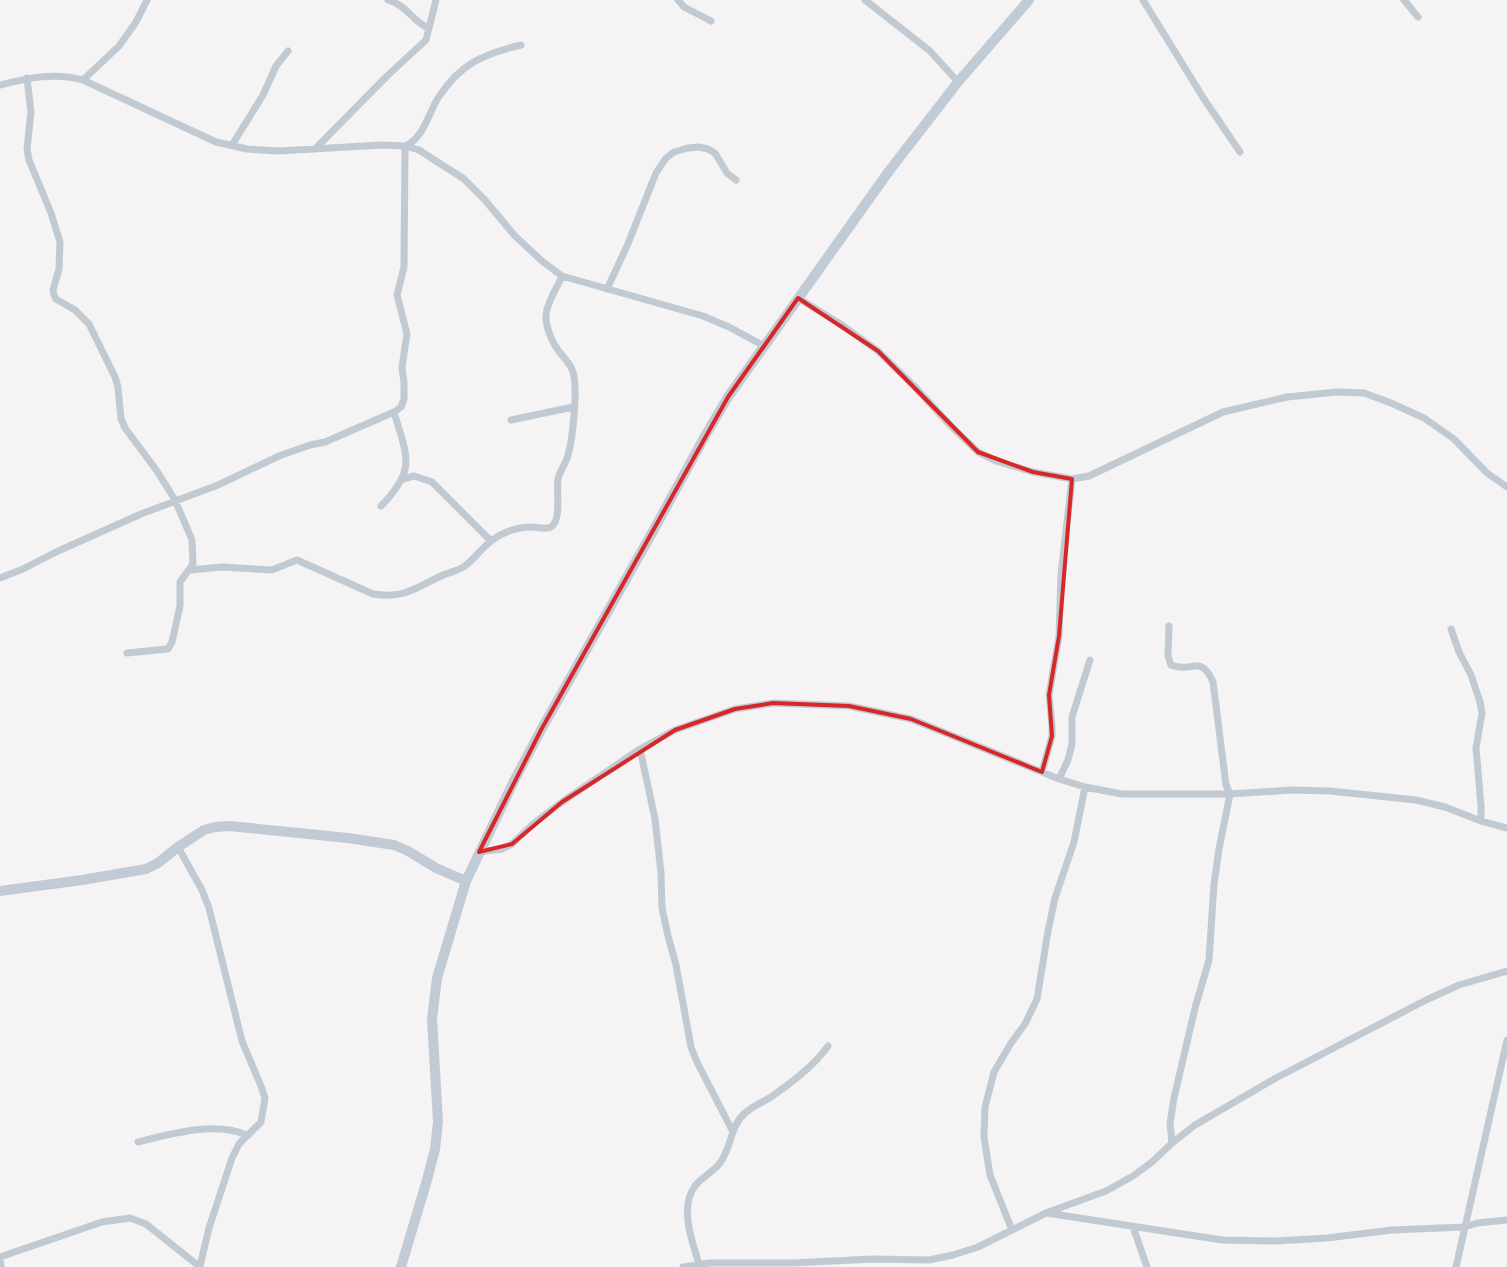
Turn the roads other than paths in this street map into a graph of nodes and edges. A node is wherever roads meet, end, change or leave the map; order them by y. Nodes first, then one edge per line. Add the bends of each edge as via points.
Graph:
1 (146, 0) edge
2 (388, 0) edge
3 (436, 0) edge
4 (678, 0) edge
5 (865, 0) edge
6 (1029, 0) edge
7 (1143, 0) edge
8 (1404, 0) edge
9 (1418, 17) dead end
10 (711, 22) dead end
11 (428, 28) junction
12 (521, 45) dead end
13 (288, 51) dead end
14 (27, 78) junction
15 (83, 80) junction
16 (958, 82) junction
17 (0, 85) edge
18 (232, 145) junction
19 (405, 146) junction
20 (315, 149) junction
21 (1240, 152) dead end
22 (736, 180) dead end
23 (562, 276) junction
24 (607, 289) junction
25 (798, 298) junction
26 (764, 346) junction
27 (573, 407) junction
28 (394, 412) junction
29 (511, 420) dead end
30 (1072, 478) junction
31 (403, 479) junction
32 (1507, 487) edge
33 (175, 500) junction
34 (381, 506) dead end
35 (491, 541) junction
36 (190, 570) junction
37 (0, 578) edge
38 (1169, 626) dead end
39 (1451, 629) dead end
40 (128, 653) dead end
41 (1090, 660) dead end
42 (640, 749) junction
43 (1042, 772) junction
44 (1059, 779) junction
45 (1085, 787) junction
46 (1230, 794) junction
47 (1480, 821) junction
48 (1507, 828) edge
49 (178, 847) junction
50 (480, 852) junction
51 (466, 881) junction
52 (0, 891) edge
53 (1507, 972) edge
54 (1507, 1040) edge
55 (828, 1046) dead end
56 (733, 1132) junction
57 (246, 1135) junction
58 (138, 1142) dead end
59 (1172, 1143) junction
60 (1046, 1213) junction
61 (1507, 1220) edge
62 (1464, 1227) junction
63 (1134, 1228) junction
64 (1012, 1230) junction
65 (699, 1264) junction
66 (928, 1264) edge
67 (1, 1267) edge
68 (200, 1267) edge
69 (401, 1267) edge
70 (682, 1267) edge
71 (1147, 1267) edge
72 (1456, 1267) edge

1 - 15 street via 136,22 119,46
2 - 11 street via 399,4
3 - 11 street
4 - 10 street
5 - 16 street via 930,51
6 - 16 main road
7 - 21 street
8 - 9 street
11 - 20 street via 426,40
12 - 19 street via 484,55 459,73 437,99 414,141
13 - 18 street via 276,66 259,103
14 - 15 street via 69,76
14 - 17 street
14 - 33 street via 31,112 29,160 60,242 54,295 89,324 115,377 125,428
15 - 18 street via 216,142
16 - 25 main road via 888,171
18 - 20 street via 279,151
19 - 20 street
19 - 23 street via 419,150 464,179 515,236
19 - 28 street via 404,267 397,295 407,334 402,367 404,399
22 - 24 street via 708,149 688,148 666,158 656,172 628,246
23 - 24 street
23 - 27 street via 545,316 557,349 572,367
24 - 26 street via 704,316
25 - 26 main road
25 - 30 street via 878,351 978,452 1033,472
26 - 50 main road via 705,436 541,730
27 - 29 street
27 - 35 street via 568,458 558,478 556,521 552,527 530,526
28 - 31 street via 405,449 407,465
28 - 33 street
30 - 32 street via 1089,476 1223,412 1286,398 1337,392 1364,393 1424,418
30 - 43 street via 1061,575 1059,636 1049,695 1052,736
31 - 34 street
31 - 35 street via 414,476 432,482
33 - 36 street via 192,540 193,564
33 - 37 street
35 - 36 street via 460,570 399,595 373,594 297,560 272,570 222,567
36 - 40 street via 180,582 180,606 168,649
38 - 46 street via 1168,656 1171,665 1183,668 1199,665 1209,672 1213,682 1226,785
39 - 47 street via 1471,675 1482,713 1476,748 1481,793
41 - 44 street via 1072,717 1072,744 1068,760
42 - 43 street via 675,730 735,709 773,703 849,706 911,718
42 - 50 street via 562,802 512,844
42 - 56 street via 655,819 662,908 691,1047
43 - 44 street
44 - 45 street
45 - 46 street via 1122,794
45 - 64 street via 1074,842 1054,906 1038,1000 994,1072 985,1107 984,1137 990,1175
46 - 47 street via 1330,791 1416,800
46 - 59 street via 1216,875 1209,960 1174,1098 1170,1123
47 - 48 street
49 - 51 main road via 204,830 230,826 348,838 408,851
49 - 52 main road via 146,869
49 - 57 street via 202,890 242,1040 265,1098 261,1122
50 - 51 main road
51 - 69 main road via 437,978 432,1019 438,1113 435,1149
53 - 59 street via 1426,1000 1276,1078 1195,1125
54 - 62 street
55 - 56 street via 818,1061 770,1098 747,1111
56 - 65 street via 727,1152 718,1165 703,1176 688,1203 690,1235
57 - 58 street via 225,1129 171,1134
57 - 68 street via 232,1158
59 - 60 street via 1133,1176 1106,1191
60 - 63 street
60 - 64 street
61 - 62 street
62 - 63 street via 1276,1240 1222,1240
62 - 72 street
63 - 71 street
64 - 66 street via 978,1247
65 - 66 street via 873,1259
65 - 70 street
67 - 68 street via 0,1257 102,1222 124,1218 146,1224

